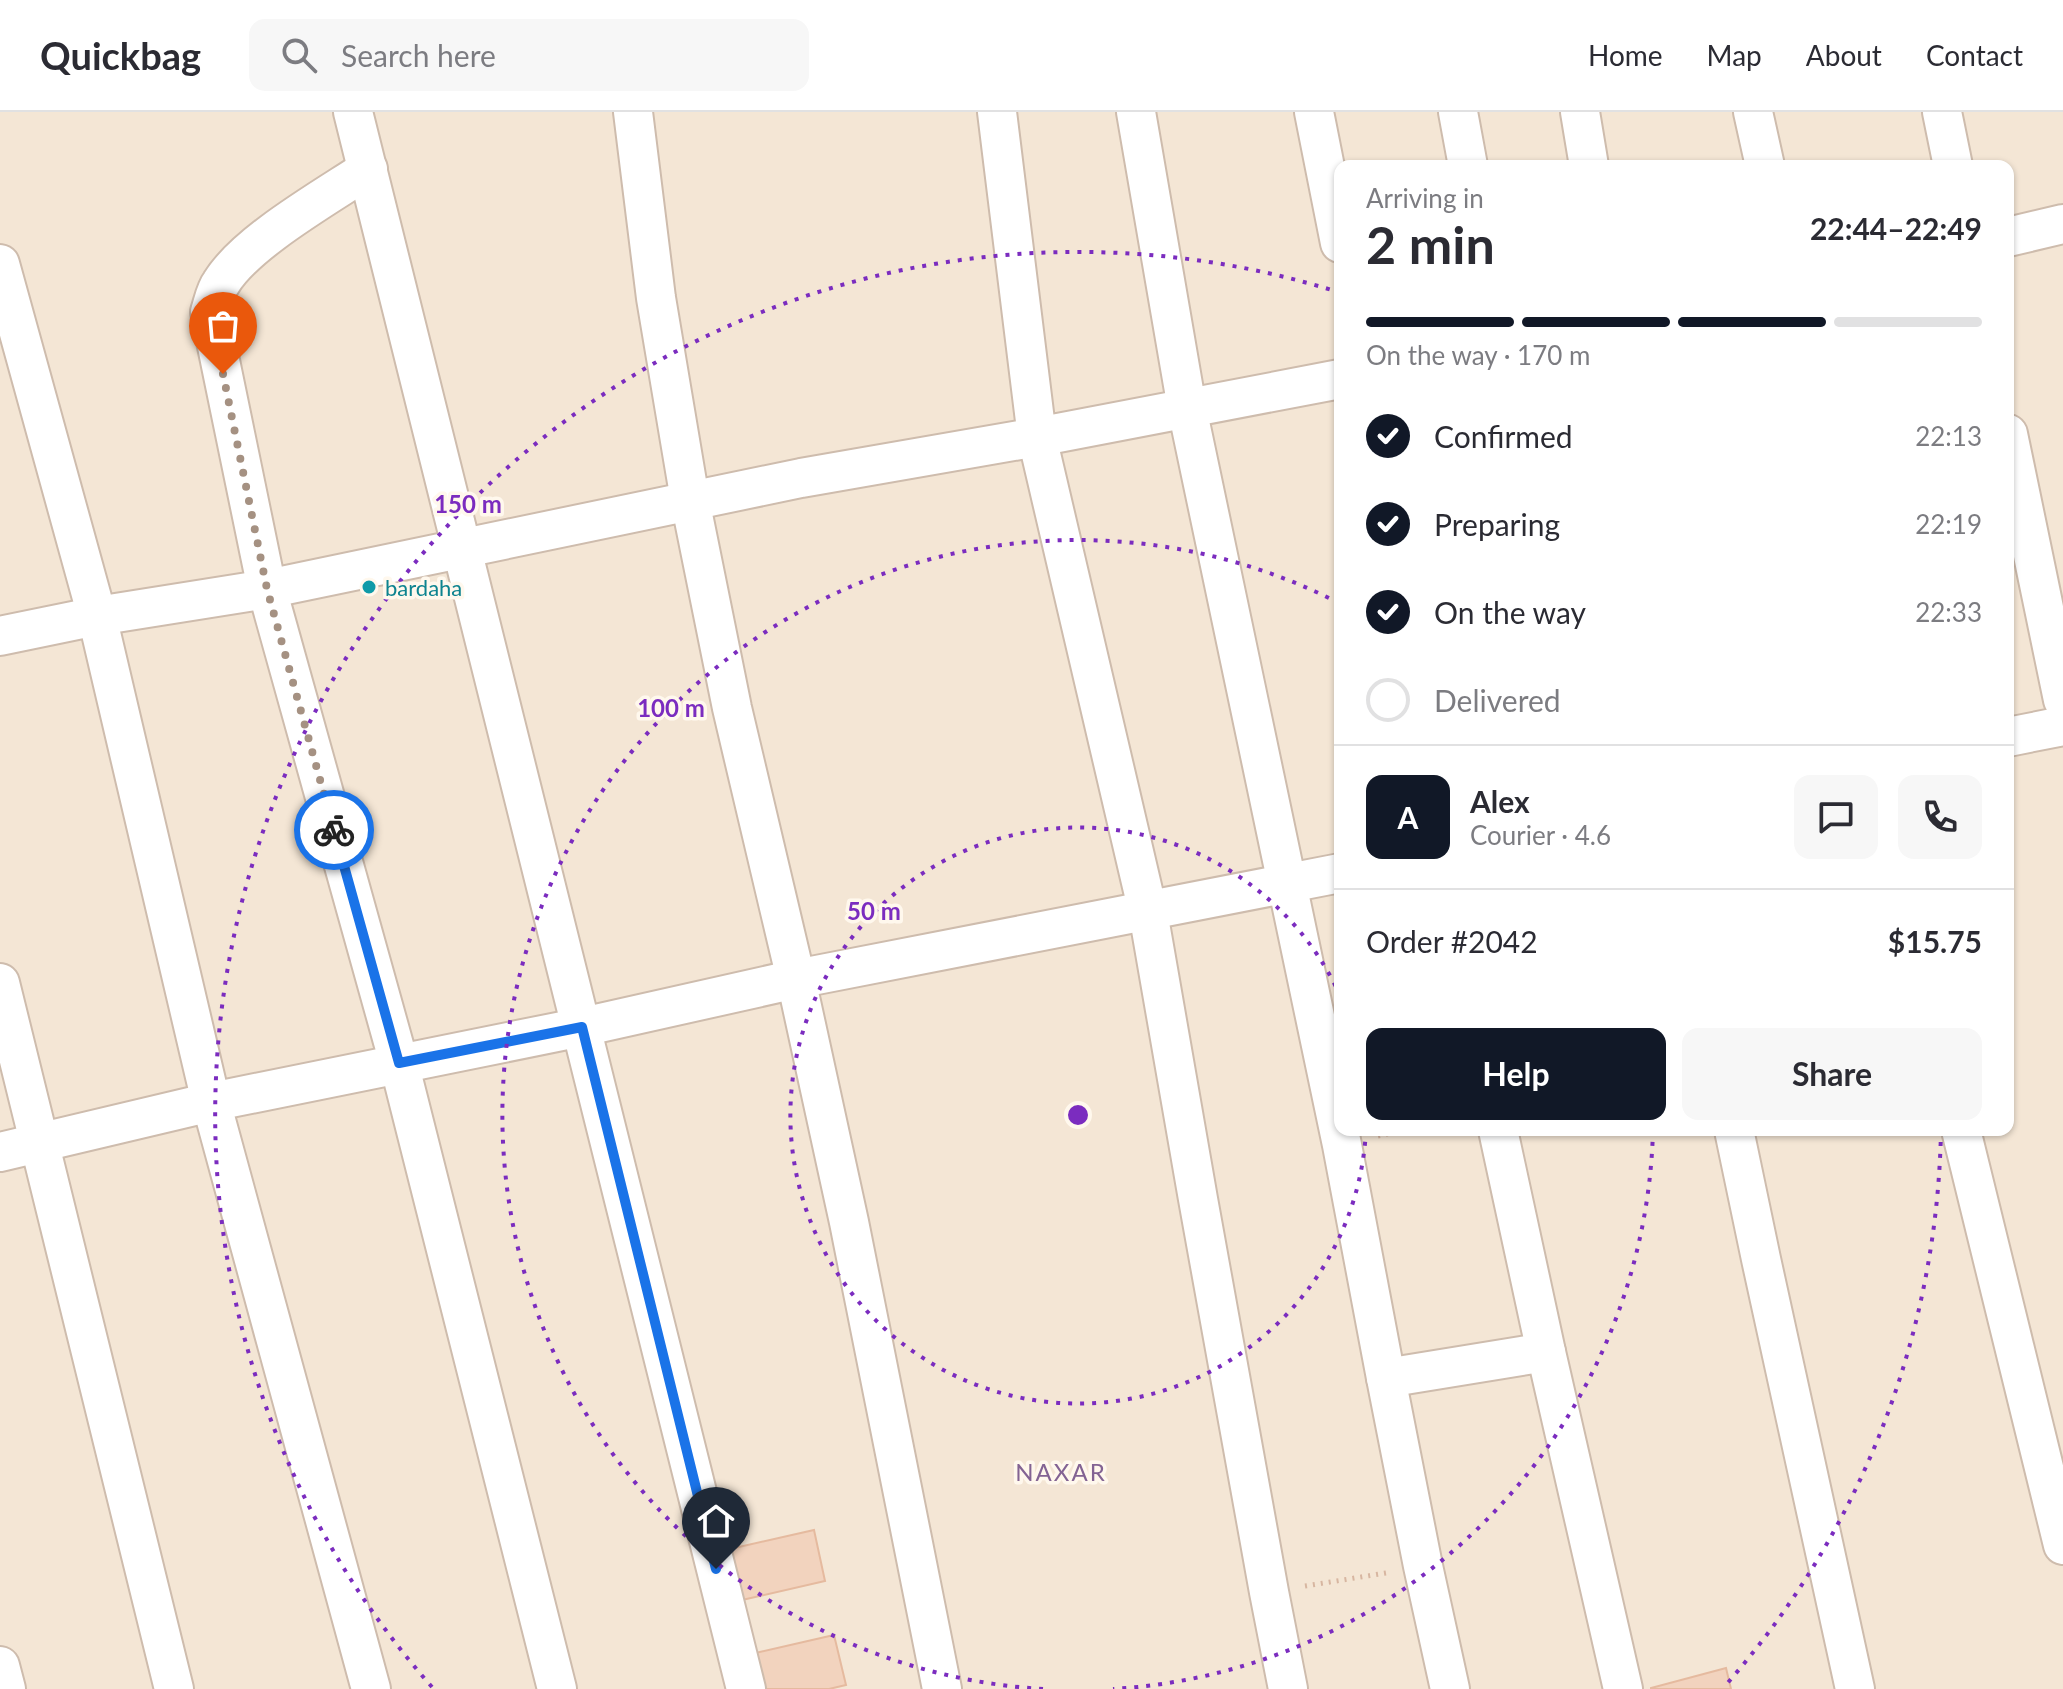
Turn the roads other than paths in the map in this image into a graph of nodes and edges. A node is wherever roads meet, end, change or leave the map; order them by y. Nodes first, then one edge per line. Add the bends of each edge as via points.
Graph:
1 (353, 112) edge
2 (633, 112) edge
3 (997, 112) edge
4 (1136, 112) edge
5 (1314, 112) edge
6 (1458, 112) edge
7 (1580, 112) edge
8 (1753, 112) edge
9 (1942, 112) edge
10 (1467, 160) edge
11 (1588, 160) edge
12 (1764, 160) edge
13 (1952, 160) edge
14 (368, 169) junction
15 (1334, 213) edge
16 (2063, 224) edge
17 (2014, 236) edge
18 (0, 264) edge
19 (1334, 380) edge
20 (1187, 408) junction
21 (1037, 437) junction
22 (2014, 463) edge
23 (690, 500) junction
24 (460, 548) junction
25 (267, 589) junction
26 (97, 616) junction
27 (0, 636) edge
28 (2063, 700) edge
29 (2063, 726) edge
30 (2014, 736) edge
31 (1334, 874) edge
32 (1288, 883) junction
33 (1148, 912) junction
34 (796, 979) junction
35 (0, 983) edge
36 (582, 1027) junction
37 (399, 1063) junction
38 (211, 1102) junction
39 (1334, 1106) edge
40 (1340, 1136) edge
41 (1499, 1136) edge
42 (1735, 1136) edge
43 (1962, 1136) edge
44 (39, 1141) junction
45 (0, 1152) edge
46 (1546, 1352) junction
47 (1386, 1378) junction
48 (2063, 1545) edge
49 (0, 1666) edge
50 (6, 1689) edge
51 (174, 1689) edge
52 (371, 1689) edge
53 (557, 1689) edge
54 (746, 1689) edge
55 (942, 1689) edge
56 (1288, 1689) edge
57 (1450, 1689) edge
58 (1623, 1689) edge
59 (1855, 1689) edge

1 - 14 street
2 - 23 street via 656,298
3 - 21 street
4 - 20 street
5 - 15 street
6 - 10 street
7 - 11 street
8 - 12 street
9 - 13 street
14 - 24 street
14 - 25 street via 237,263 219,285 210,312
16 - 17 street
18 - 26 street
19 - 20 street
20 - 21 street
20 - 32 street
21 - 23 street
21 - 33 street
22 - 28 street
23 - 24 street
23 - 34 street
24 - 25 street
24 - 36 street
25 - 26 street
25 - 37 street
26 - 27 street
26 - 38 street
29 - 30 street
31 - 32 street
32 - 33 street
32 - 39 street
33 - 34 street
33 - 56 street
34 - 36 street
34 - 55 street
35 - 44 street
36 - 37 street
36 - 54 street
37 - 38 street
37 - 53 street
38 - 44 street
38 - 52 street
40 - 47 street
41 - 46 street
42 - 59 street
43 - 48 street
44 - 45 street
44 - 51 street
46 - 47 street
46 - 58 street
47 - 57 street
49 - 50 street

